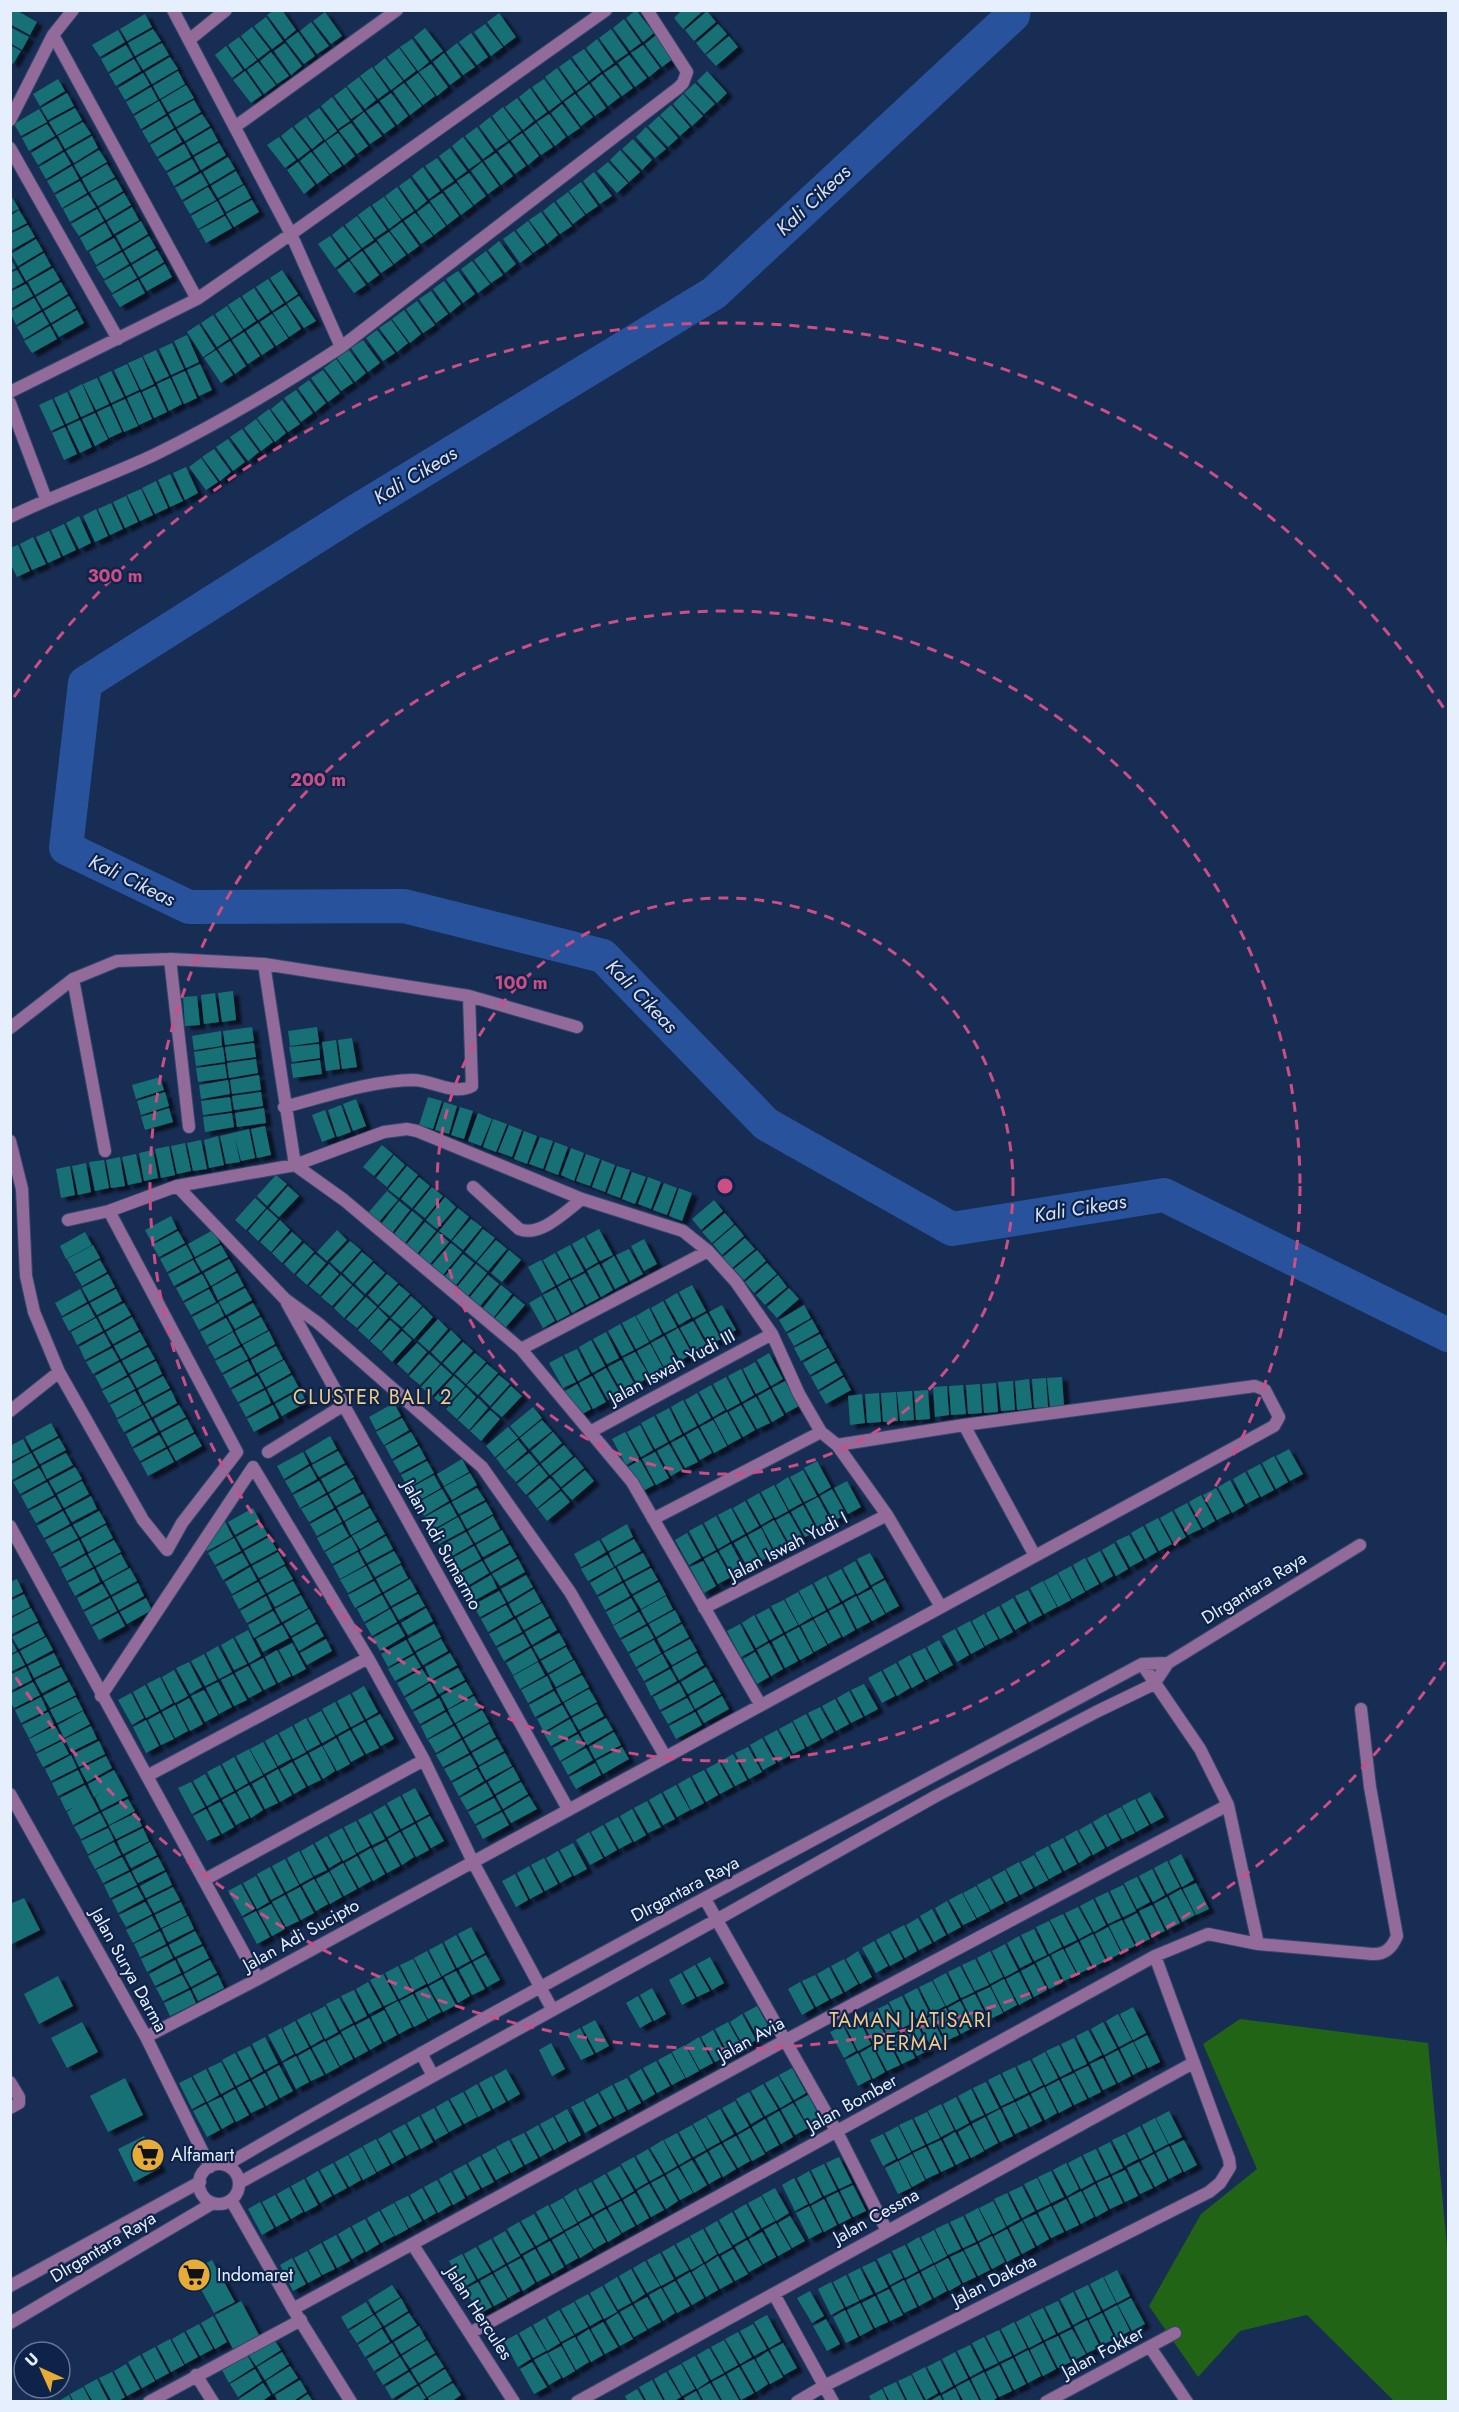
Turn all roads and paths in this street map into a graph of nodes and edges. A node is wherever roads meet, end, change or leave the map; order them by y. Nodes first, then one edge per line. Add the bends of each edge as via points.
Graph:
1 (73, 10) edge
2 (173, 10) edge
3 (226, 10) edge
4 (397, 10) edge
5 (606, 10) edge
6 (647, 10) edge
7 (53, 35) junction
8 (189, 40) junction
9 (10, 120) edge
10 (236, 126) junction
11 (10, 148) edge
12 (291, 234) junction
13 (197, 298) junction
14 (118, 339) junction
15 (341, 347) junction
16 (10, 392) edge
17 (10, 403) edge
18 (46, 500) junction
19 (10, 517) edge
20 (170, 959) junction
21 (264, 964) junction
22 (73, 979) junction
23 (469, 996) junction
24 (577, 1027) dead end
25 (10, 1028) edge
26 (284, 1107) junction
27 (189, 1127) dead end
28 (10, 1141) edge
29 (105, 1151) dead end
30 (295, 1165) junction
31 (177, 1186) junction
32 (473, 1187) dead end
33 (582, 1200) junction
34 (109, 1211) junction
35 (68, 1220) dead end
36 (708, 1251) junction
37 (285, 1299) junction
38 (772, 1334) junction
39 (521, 1349) junction
40 (59, 1372) junction
41 (344, 1405) junction
42 (10, 1411) edge
43 (964, 1425) junction
44 (590, 1432) junction
45 (821, 1432) junction
46 (837, 1445) junction
47 (268, 1452) dead end
48 (887, 1515) junction
49 (653, 1519) junction
50 (10, 1526) edge
51 (1360, 1545) dead end
52 (1035, 1556) junction
53 (941, 1607) junction
54 (704, 1608) junction
55 (368, 1658) junction
56 (1168, 1663) junction
57 (1142, 1664) junction
58 (1154, 1684) junction
59 (102, 1696) junction
60 (760, 1704) junction
61 (1361, 1709) dead end
62 (665, 1756) junction
63 (424, 1760) junction
64 (147, 1776) junction
65 (927, 1780) junction
66 (10, 1794) edge
67 (936, 1796) junction
68 (1228, 1804) junction
69 (568, 1809) junction
70 (473, 1862) junction
71 (204, 1880) junction
72 (705, 1899) junction
73 (718, 1919) junction
74 (1258, 1944) junction
75 (1155, 1956) junction
76 (258, 1979) junction
77 (542, 1987) junction
78 (552, 2009) junction
79 (146, 2037) junction
80 (786, 2040) junction
81 (421, 2053) junction
82 (1193, 2063) junction
83 (434, 2076) junction
84 (10, 2082) edge
85 (10, 2108) edge
86 (837, 2132) junction
87 (226, 2165) junction
88 (210, 2167) junction
89 (200, 2182) junction
90 (239, 2183) junction
91 (231, 2200) junction
92 (213, 2203) junction
93 (887, 2231) junction
94 (413, 2245) junction
95 (10, 2286) edge
96 (774, 2294) junction
97 (293, 2308) junction
98 (301, 2320) junction
99 (10, 2323) edge
100 (470, 2333) junction
101 (1175, 2333) dead end
102 (1150, 2347) junction
103 (196, 2375) junction
104 (824, 2386) junction
105 (149, 2402) edge
106 (213, 2402) edge
107 (351, 2402) edge
108 (514, 2402) edge
109 (577, 2402) edge
110 (797, 2402) edge
111 (833, 2402) edge
112 (1046, 2402) edge
113 (1187, 2402) edge

1 - 7 street
2 - 8 street
3 - 8 street
4 - 10 street
5 - 12 street
6 - 15 street via 687,72 683,83
7 - 9 street
7 - 13 street
8 - 10 street
10 - 12 street
11 - 14 street
12 - 13 street
12 - 15 street
13 - 14 street
14 - 16 street
15 - 18 street via 237,412 152,456
17 - 18 street
18 - 19 street
20 - 21 street
20 - 22 street via 117,961
20 - 27 street
21 - 23 street
21 - 26 street
22 - 25 street
22 - 29 street
23 - 24 street
23 - 26 street via 471,1086 463,1091 416,1080 377,1082
26 - 30 street
28 - 40 street via 22,1189 26,1276 32,1303
30 - 31 street
30 - 33 street via 384,1132 407,1129
30 - 39 street via 344,1200
31 - 34 street
31 - 37 street
32 - 33 street via 527,1232 540,1229
33 - 36 street via 683,1230
34 - 35 street
34 - 40 street via 237,1452 182,1523 167,1550 143,1520
36 - 38 street via 736,1282
36 - 39 street
37 - 41 street, Jalan Adi Sumarmo
37 - 62 street via 318,1323 482,1467 570,1592
38 - 44 street, Jalan Iswah Yudi III
38 - 45 street
39 - 44 street
40 - 42 street
41 - 47 street
41 - 69 street, Jalan Adi Sumarmo
43 - 46 street
43 - 52 street
43 - 52 street, Jalan Adi Sucipto via 1255,1386 1265,1390 1279,1417 1274,1426
44 - 49 street via 632,1482
45 - 46 street
45 - 49 street
46 - 48 street
48 - 53 street
48 - 54 street, Jalan Iswah Yudi I
49 - 54 street
50 - 59 street
51 - 56 street, DIrgantara Raya
52 - 53 street, Jalan Adi Sucipto
53 - 60 street, Jalan Adi Sucipto
54 - 60 street
55 - 59 street via 253,1467
55 - 63 street
55 - 64 street
56 - 57 street, DIrgantara Raya
56 - 58 street, DIrgantara Raya
57 - 58 street
57 - 65 street, DIrgantara Raya
58 - 67 street
58 - 68 street via 1200,1749
59 - 64 street
60 - 62 street, Jalan Adi Sucipto
61 - 74 street, Jalan Bomber via 1370,1787 1397,1936 1394,1945 1378,1954
62 - 69 street, Jalan Adi Sucipto
63 - 70 street
63 - 71 street
64 - 71 street
65 - 67 street
65 - 72 street, DIrgantara Raya
66 - 79 street, Jalan Surya Darma
67 - 73 street
68 - 74 street
68 - 80 street, Jalan Avia
69 - 70 street, Jalan Adi Sucipto
70 - 76 street, Jalan Adi Sucipto
70 - 77 street
71 - 76 street
72 - 73 street
72 - 77 street, DIrgantara Raya
73 - 78 street
73 - 80 street
74 - 75 street, Jalan Bomber via 1208,1934
75 - 82 street
75 - 86 street, Jalan Bomber
76 - 79 street, Jalan Adi Sucipto
77 - 78 street
77 - 81 street, DIrgantara Raya
78 - 83 street
79 - 88 street, Jalan Surya Darma
80 - 86 street
80 - 94 street, Jalan Avia
81 - 83 street
81 - 87 street, DIrgantara Raya
82 - 93 street, Jalan Cessna
82 - 104 street, Jalan Dakota via 1230,2167 1220,2183
83 - 90 street
84 - 85 street via 19,2097 19,2103
86 - 93 street
86 - 100 street, Jalan Bomber
87 - 88 street
87 - 90 street via 234,2170
88 - 89 street
89 - 92 street via 201,2191
89 - 95 street, DIrgantara Raya
90 - 91 street
91 - 92 street
91 - 97 street
92 - 99 street, DIrgantara Raya
93 - 96 street, Jalan Cessna
94 - 97 street, Jalan Avia
94 - 100 street, Jalan Hercules
96 - 104 street
96 - 109 street, Jalan Cessna
97 - 98 street
98 - 103 street
98 - 107 street
100 - 108 street, Jalan Hercules
101 - 102 street, Jalan Fokker
102 - 112 street, Jalan Fokker
102 - 113 street
103 - 105 street
103 - 106 street
104 - 110 street, Jalan Dakota
104 - 111 street

